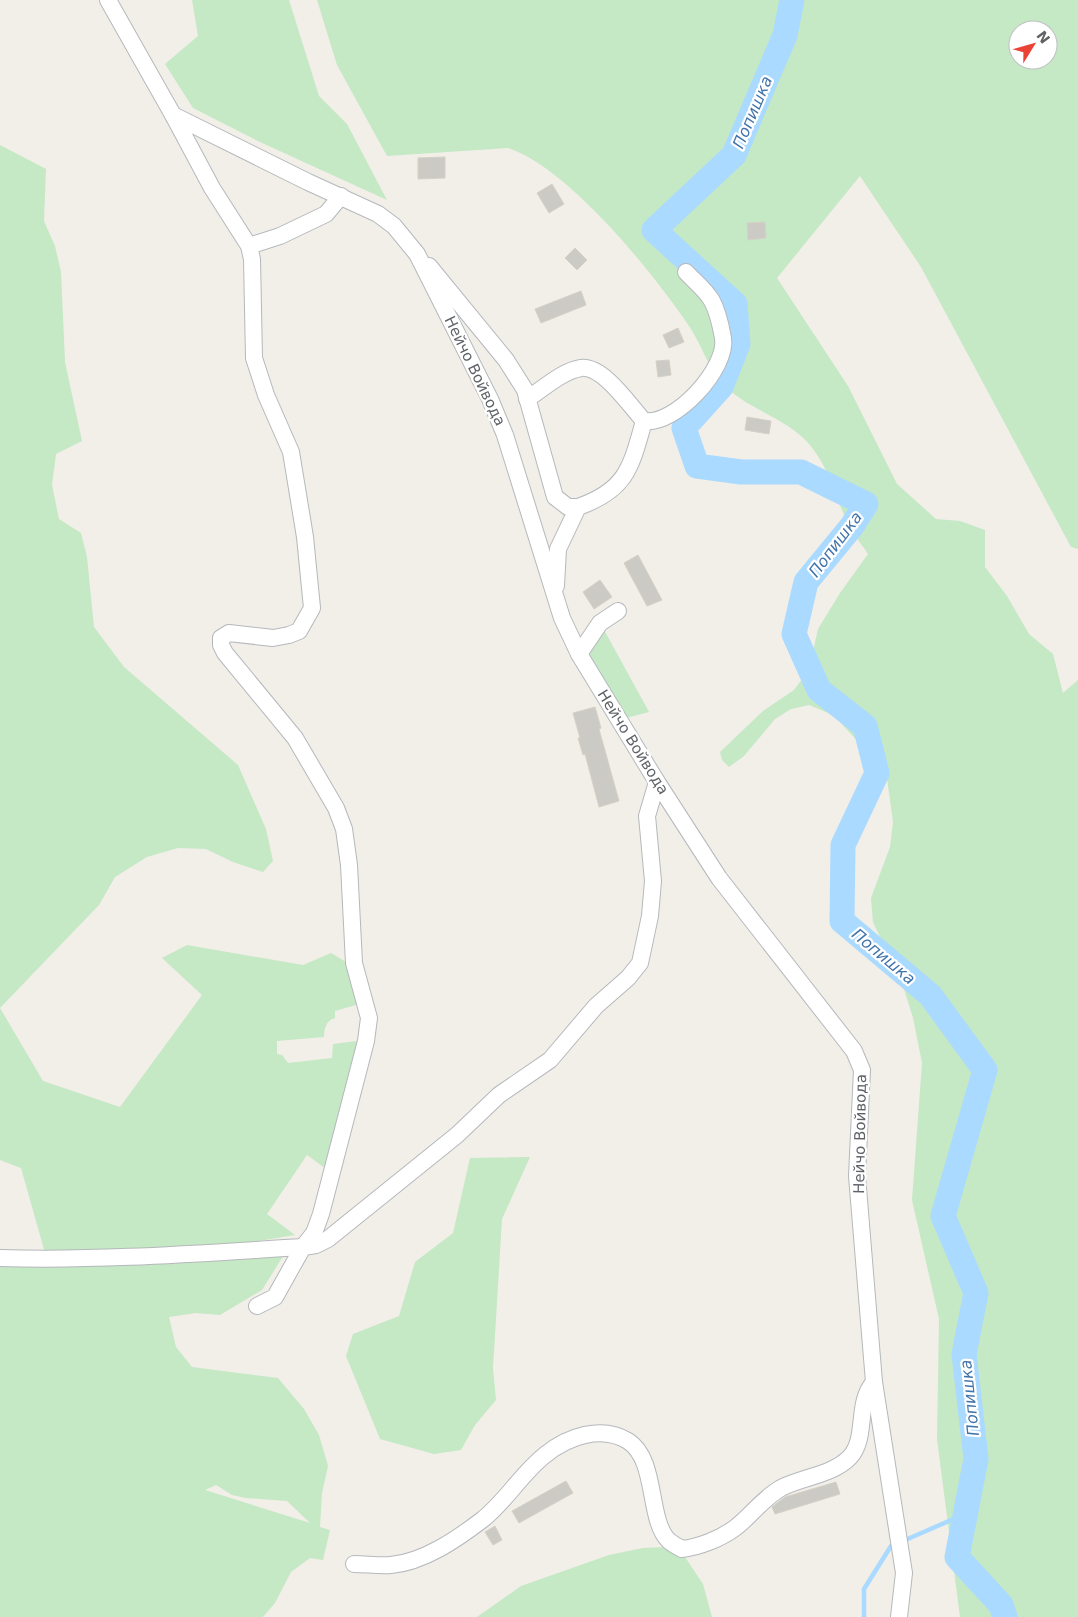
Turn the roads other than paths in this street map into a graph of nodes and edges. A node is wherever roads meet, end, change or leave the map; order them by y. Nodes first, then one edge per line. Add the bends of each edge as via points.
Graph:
1 (108, 0) edge
2 (173, 115) junction
3 (341, 196) junction
4 (249, 246) junction
5 (417, 254) junction
6 (686, 272) dead end
7 (527, 399) junction
8 (644, 420) junction
9 (578, 507) junction
10 (555, 595) junction
11 (618, 611) dead end
12 (579, 654) junction
13 (657, 782) junction
14 (303, 1247) junction
15 (0, 1258) edge
16 (257, 1306) dead end
17 (874, 1382) junction
18 (354, 1564) dead end
19 (900, 1617) edge

1 - 2 street
2 - 3 street, Нейчо Войвода
2 - 4 street via 212,188
3 - 4 street via 326,214 280,236
3 - 5 street, Нейчо Войвода via 378,214 394,226
4 - 14 street via 254,358 291,452 305,537 312,608 299,631 273,638 229,633 221,638 221,645 295,738 336,808 344,829 354,963 369,1018 366,1041 321,1214 314,1234
5 - 7 street via 440,277 506,360
5 - 10 street, Нейчо Войвода via 505,435
6 - 8 street via 712,301 723,340 722,353 711,374 692,397 664,417 650,422
7 - 8 street via 568,373 581,368 592,369
7 - 9 street via 550,487 555,497 568,507
8 - 9 street via 628,471 601,498
9 - 10 street via 558,549
10 - 12 street, Нейчо Войвода
11 - 12 street via 600,623
12 - 13 street, Нейчо Войвода
13 - 14 street via 647,816 653,881 650,916 640,963 596,1006 550,1060 499,1095 457,1135 328,1240
13 - 17 street, Нейчо Войвода via 719,878 854,1051 862,1070 857,1176
14 - 15 street via 72,1259
14 - 16 street via 275,1297
17 - 18 street via 866,1391 856,1448 849,1458 836,1467 782,1488 761,1501 734,1529 698,1547 682,1549 668,1540 643,1458 630,1442 606,1432 566,1441 544,1455 483,1519 433,1551 408,1562 391,1565
17 - 19 street, Нейчо Войвода via 904,1573

